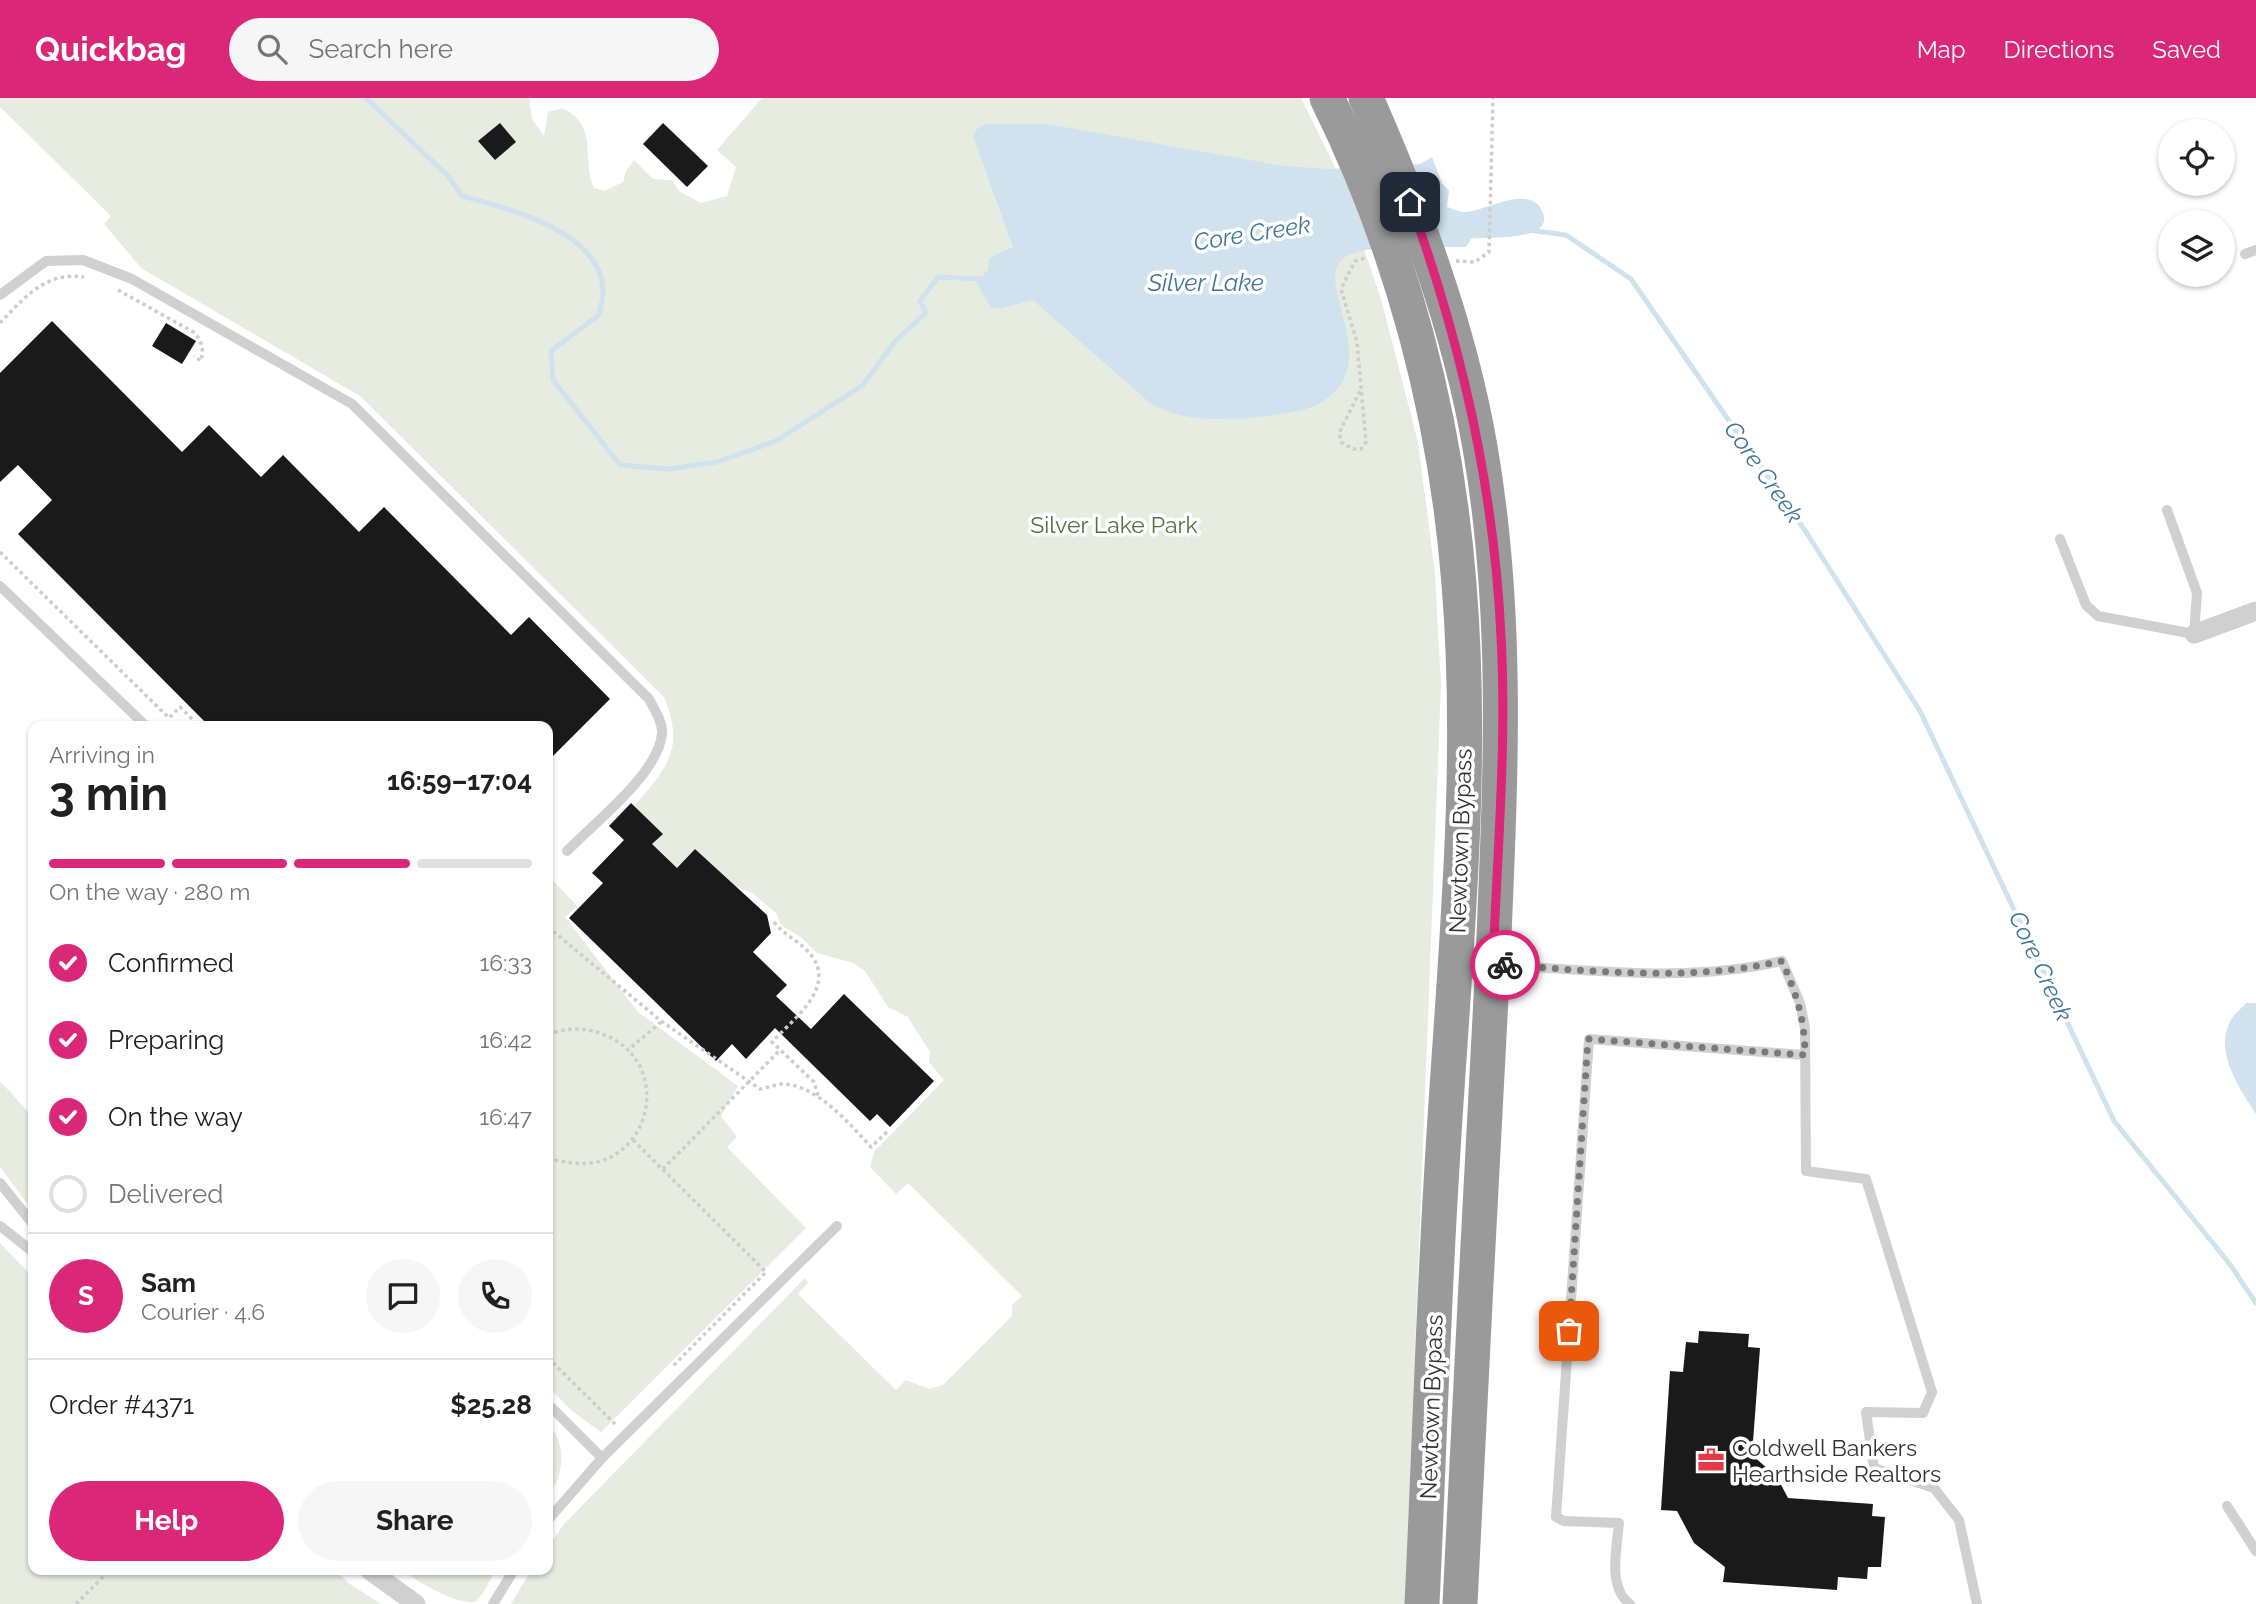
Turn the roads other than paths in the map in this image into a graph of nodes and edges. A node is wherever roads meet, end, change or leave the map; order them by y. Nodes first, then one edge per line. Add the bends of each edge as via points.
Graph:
1 (1327, 98) edge
2 (1366, 98) edge
3 (2256, 250) edge
4 (2245, 254) dead end
5 (0, 295) edge
6 (2166, 510) dead end
7 (2060, 539) dead end
8 (0, 586) edge
9 (2255, 614) edge
10 (2194, 634) junction
11 (141, 721) edge
12 (567, 851) dead end
13 (1493, 964) junction
14 (1805, 1055) junction
15 (0, 1184) edge
16 (28, 1218) edge
17 (0, 1226) edge
18 (837, 1226) dead end
19 (28, 1248) edge
20 (553, 1409) edge
21 (603, 1458) junction
22 (2227, 1506) dead end
23 (553, 1514) edge
24 (2256, 1551) edge
25 (376, 1575) edge
26 (511, 1575) edge
27 (416, 1604) edge
28 (493, 1604) edge
29 (1422, 1604) edge
30 (1460, 1604) edge
31 (1630, 1604) edge
32 (1977, 1604) edge

1 - 29 highway, Newtown Bypass via 1346,136 1402,289 1440,437 1453,518 1463,654 1461,857 1441,1168
2 - 13 highway, Newtown Bypass via 1402,180 1443,295 1480,444 1499,602 1502,726
3 - 4 lane
5 - 12 lane via 46,261 83,260 132,279 352,404 649,699 658,716 662,734 647,770
6 - 10 lane via 2197,593
7 - 10 lane via 2086,605 2098,616
8 - 11 lane
9 - 10 street
13 - 14 lane via 1667,975 1737,971 1782,961 1800,1003
13 - 30 highway, Newtown Bypass
14 - 31 lane via 1588,1039 1556,1517 1619,1523 1615,1579
14 - 32 lane via 1806,1171 1866,1179 1932,1392 1923,1413 1866,1412 1874,1468 1934,1488 1959,1520
15 - 16 lane
17 - 19 lane
18 - 21 lane
20 - 21 lane
21 - 23 lane
22 - 24 lane
25 - 27 street
26 - 28 lane

